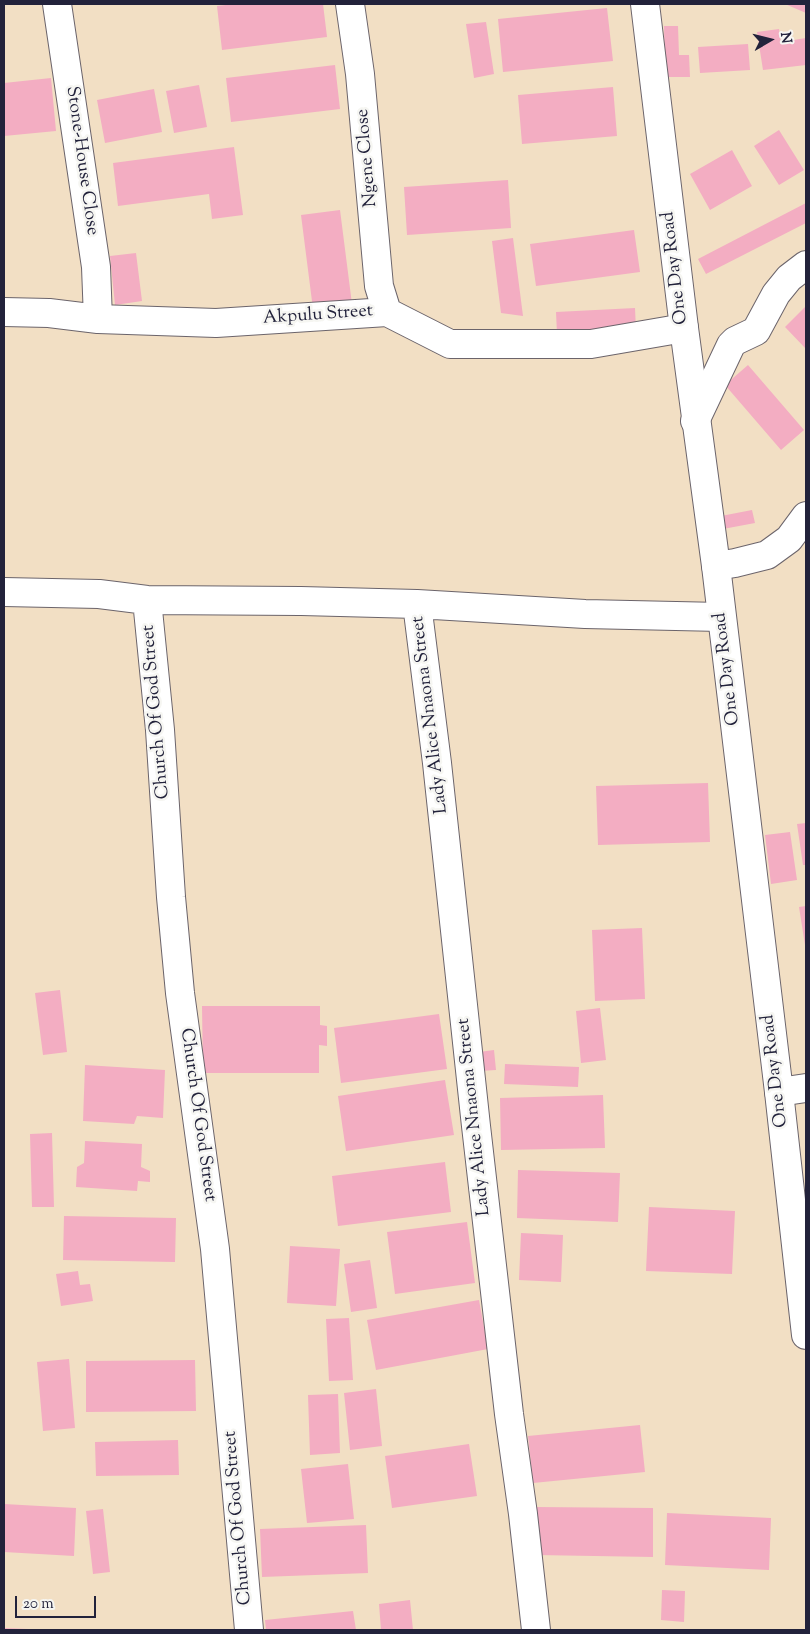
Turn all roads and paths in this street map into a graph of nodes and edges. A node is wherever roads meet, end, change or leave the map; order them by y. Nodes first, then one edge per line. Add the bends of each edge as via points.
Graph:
1 (58, 4) edge
2 (350, 4) edge
3 (646, 4) edge
4 (806, 265) edge
5 (4, 312) edge
6 (387, 312) junction
7 (98, 319) junction
8 (684, 328) junction
9 (695, 421) junction
10 (806, 516) edge
11 (716, 566) junction
12 (4, 592) edge
13 (147, 600) junction
14 (417, 604) junction
15 (721, 617) junction
16 (806, 1088) edge
17 (779, 1092) junction
18 (806, 1335) edge
19 (249, 1630) edge
20 (536, 1630) edge

1 - 7 street, Stone-House Close via 96,267
2 - 6 street, Ngene Close via 360,74 379,286
3 - 8 street, One Day Road
4 - 9 street via 776,294 756,331 731,345
5 - 7 street, Akpulu Street
6 - 7 street, Akpulu Street via 216,323
6 - 8 street, Akpulu Street via 450,344 591,344
8 - 9 street, One Day Road
9 - 11 street, One Day Road
10 - 11 street via 789,539 767,555
11 - 15 street, One Day Road
12 - 13 street via 99,594
13 - 14 street
13 - 19 street, Church Of God Street via 180,993 215,1249
14 - 15 street via 584,614
14 - 20 street, Lady Alice Nnaona Street
15 - 17 street, One Day Road
16 - 17 street
17 - 18 street, One Day Road

